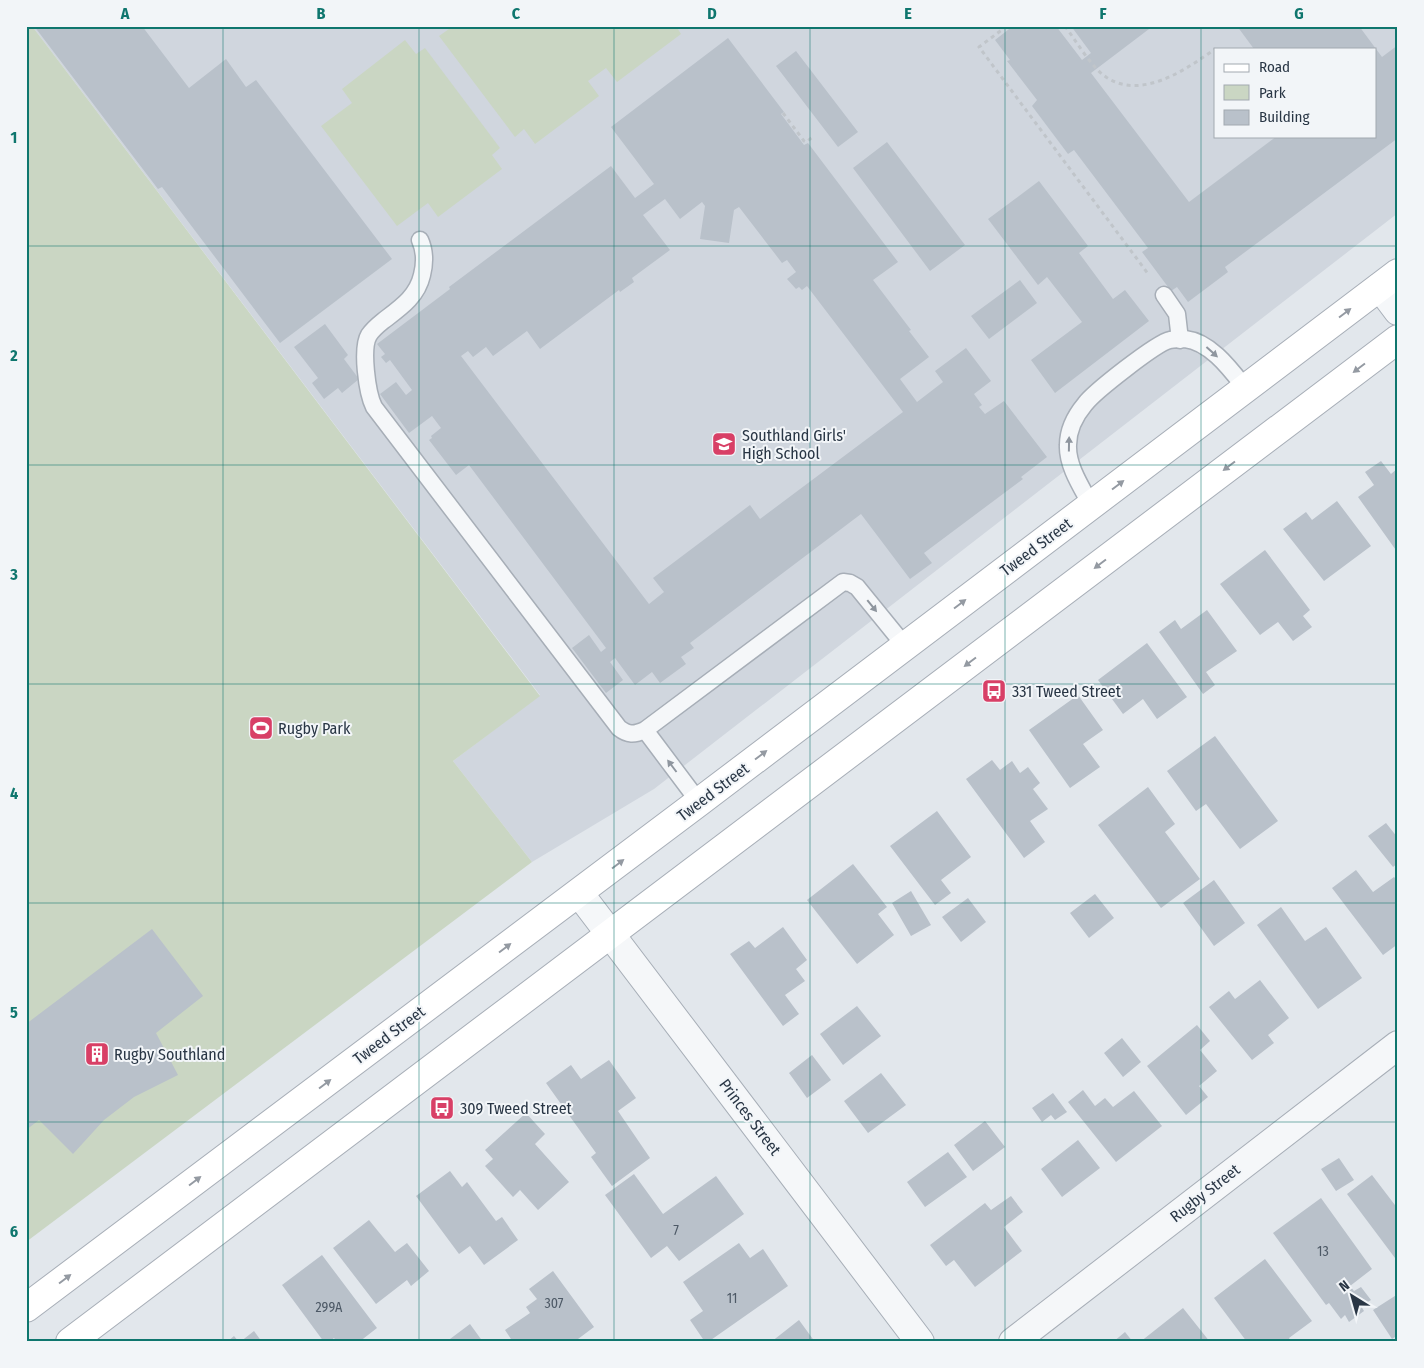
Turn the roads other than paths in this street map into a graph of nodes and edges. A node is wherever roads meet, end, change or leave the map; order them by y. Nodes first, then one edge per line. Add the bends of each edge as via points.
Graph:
1 (420, 240) dead end
2 (1389, 280) edge
3 (1164, 295) road end
4 (1398, 311) edge
5 (1398, 339) edge
6 (1180, 340) junction
7 (1246, 389) junction
8 (1091, 505) junction
9 (905, 646) junction
10 (645, 730) junction
11 (699, 802) junction
12 (579, 893) junction
13 (611, 934) junction
14 (1398, 1045) edge
15 (26, 1308) edge
16 (70, 1342) edge
17 (920, 1342) edge
18 (1013, 1342) edge

1 - 10 lane via 424,267 416,291 368,336 367,382 374,407 611,719 626,733 637,734
2 - 4 street
7 -> 2 main road, Tweed Street
3 - 6 lane via 1177,314
5 -> 13 main road
6 -> 7 lane via 1202,344
8 -> 6 lane via 1074,472 1068,447 1074,419 1100,389 1152,350 1169,340
8 -> 7 main road, Tweed Street
9 -> 8 main road, Tweed Street
10 -> 9 lane via 843,582 857,587
11 -> 9 main road, Tweed Street
11 -> 10 lane
12 -> 11 main road, Tweed Street
12 - 13 street, Princes Street
15 -> 12 main road, Tweed Street
13 - 16 main road
13 - 17 street, Princes Street
14 - 18 street, Rugby Street

